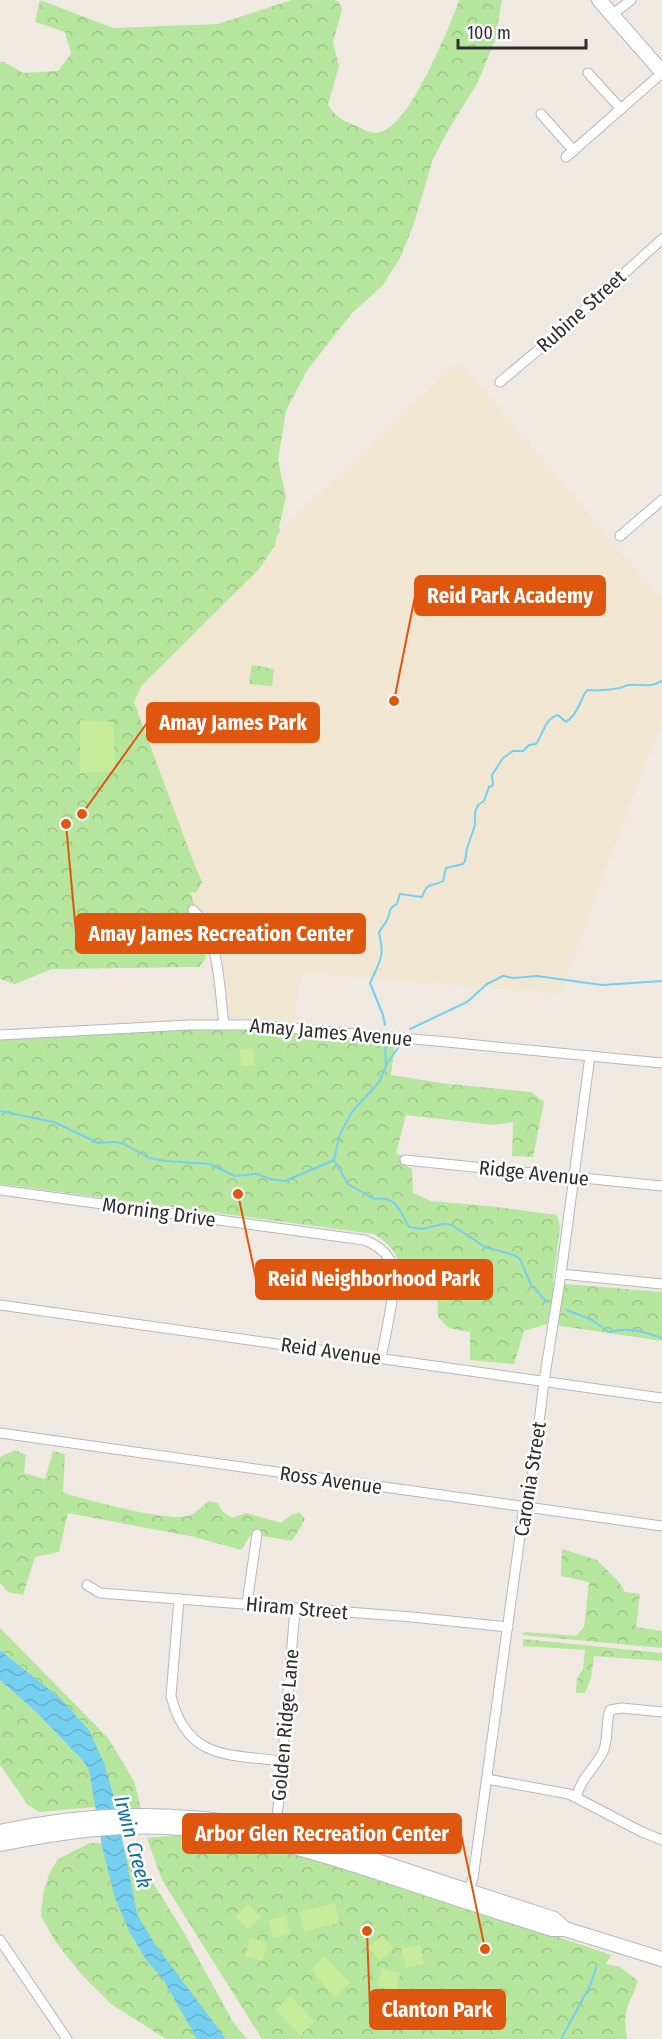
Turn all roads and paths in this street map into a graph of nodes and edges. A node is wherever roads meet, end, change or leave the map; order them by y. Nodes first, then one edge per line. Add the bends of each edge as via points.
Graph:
1 (599, 0) edge
2 (631, 0) edge
3 (612, 15) junction
4 (662, 72) edge
5 (588, 73) dead end
6 (621, 109) junction
7 (541, 114) dead end
8 (662, 239) edge
9 (500, 382) dead end
10 (662, 500) edge
11 (620, 536) dead end
12 (193, 910) dead end
13 (224, 1024) junction
14 (0, 1035) edge
15 (590, 1056) junction
16 (662, 1064) edge
17 (405, 1160) dead end
18 (574, 1178) junction
19 (662, 1186) edge
20 (0, 1190) edge
21 (561, 1274) junction
22 (662, 1284) edge
23 (0, 1305) edge
24 (381, 1358) junction
25 (544, 1381) junction
26 (662, 1398) edge
27 (0, 1433) edge
28 (526, 1507) junction
29 (662, 1526) edge
30 (257, 1534) dead end
31 (87, 1585) dead end
32 (179, 1599) junction
33 (247, 1603) junction
34 (295, 1609) junction
35 (508, 1627) junction
36 (662, 1712) edge
37 (282, 1761) junction
38 (487, 1779) junction
39 (576, 1797) junction
40 (85, 1823) junction
41 (0, 1832) edge
42 (274, 1836) junction
43 (662, 1840) edge
44 (0, 1844) edge
45 (467, 1896) junction
46 (0, 1940) edge
47 (662, 1959) edge
48 (67, 2039) edge

1 - 3 main road
2 - 3 street
3 - 4 main road
4 - 6 street
5 - 6 street
6 - 7 street via 570,154
8 - 9 street, Rubine Street
10 - 11 street
12 - 13 street via 211,936
13 - 14 street, Amay James Avenue
13 - 15 street, Amay James Avenue
15 - 16 street, Amay James Avenue
15 - 18 street, Caronia Street
17 - 18 street, Ridge Avenue
18 - 19 street, Ridge Avenue
18 - 21 street, Caronia Street
20 - 24 street, Morning Drive via 372,1243 387,1256 394,1271
21 - 22 street
21 - 25 street, Caronia Street
23 - 24 street, Reid Avenue
24 - 25 street, Reid Avenue
25 - 26 street, Reid Avenue
25 - 28 street, Caronia Street
27 - 28 street, Ross Avenue
28 - 29 street, Ross Avenue
28 - 35 street, Caronia Street
30 - 33 street
31 - 32 street, Hiram Street via 100,1593
32 - 33 street, Hiram Street
32 - 37 street via 171,1696 183,1726 195,1741 211,1751
33 - 34 street, Hiram Street
34 - 35 street, Hiram Street
34 - 37 street, Golden Ridge Lane
35 - 38 street, Caronia Street
36 - 39 street via 609,1710 606,1744 580,1783
37 - 42 street, Golden Ridge Lane
38 - 39 street
38 - 45 street, Caronia Street
39 - 43 street
40 - 41 main road via 36,1824
40 - 42 main road via 194,1818
40 - 44 main road
42 - 45 main road via 318,1842
45 - 47 main road via 554,1919 565,1929
46 - 48 street

